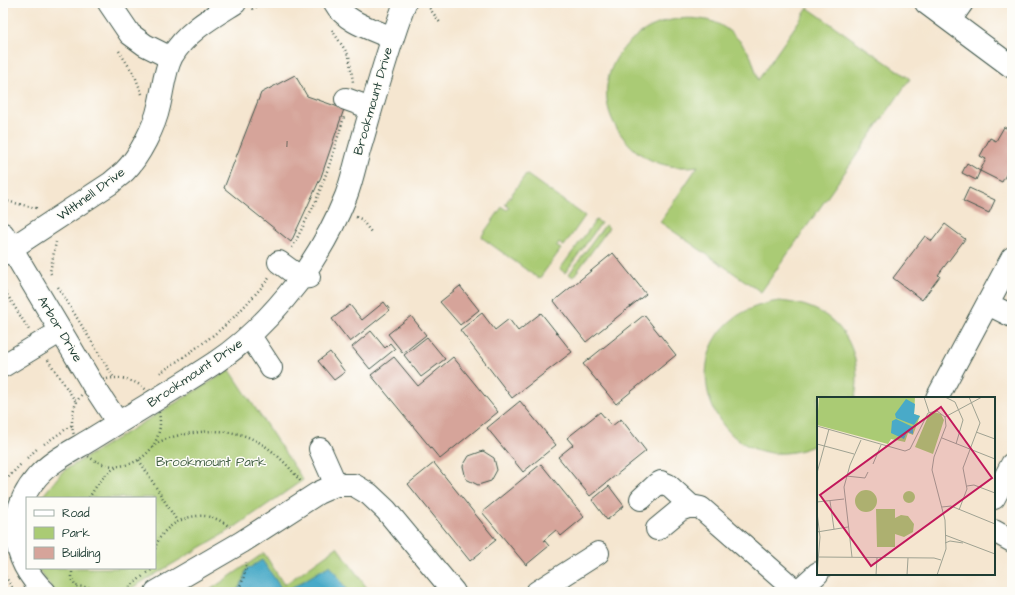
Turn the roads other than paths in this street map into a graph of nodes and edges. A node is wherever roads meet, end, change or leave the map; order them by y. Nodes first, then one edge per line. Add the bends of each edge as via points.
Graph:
1 (110, 3) edge
2 (235, 3) edge
3 (335, 3) edge
4 (405, 3) edge
5 (926, 3) edge
6 (956, 12) edge
7 (392, 38) junction
8 (171, 58) junction
9 (1012, 67) edge
10 (348, 100) road end
11 (371, 108) junction
12 (6, 245) edge
13 (1012, 258) edge
14 (280, 263) road end
15 (305, 278) junction
16 (988, 304) junction
17 (1012, 316) edge
18 (61, 331) junction
19 (250, 336) junction
20 (3, 366) edge
21 (271, 368) dead end
22 (938, 397) edge
23 (118, 423) junction
24 (320, 450) dead end
25 (1012, 464) edge
26 (336, 485) junction
27 (995, 496) edge
28 (641, 499) dead end
29 (691, 506) junction
30 (9, 522) edge
31 (658, 529) dead end
32 (995, 532) edge
33 (1012, 541) edge
34 (598, 553) dead end
35 (26, 568) edge
36 (27, 569) edge
37 (817, 574) edge
38 (45, 592) edge
39 (156, 592) edge
40 (454, 592) edge
41 (537, 592) edge
42 (797, 592) edge

1 - 8 street via 130,34
2 - 8 street, Withnell Drive via 196,28
3 - 7 street via 348,19
4 - 7 street, Brookmount Drive
5 - 6 street
6 - 9 street
7 - 11 street, Brookmount Drive
8 - 12 street, Withnell Drive via 155,122 126,170 111,183 46,225
10 - 11 street
11 - 15 street, Brookmount Drive via 346,195
12 - 18 street, Arbor Drive
13 - 16 street
14 - 15 street
15 - 19 street, Brookmount Drive
16 - 17 street
16 - 22 street
18 - 20 street
18 - 23 street, Arbor Drive via 92,385
19 - 21 street
19 - 23 street, Brookmount Drive via 218,361
23 - 30 street, Brookmount Drive via 45,469 33,482
24 - 26 street
25 - 27 street
26 - 39 street via 318,493 242,542
26 - 40 street via 354,485 381,504
28 - 29 street via 661,482 668,485
29 - 31 street via 680,510
29 - 42 street via 701,508
30 - 35 street, Brookmount Drive
32 - 33 street
34 - 41 street
36 - 38 street, Brookmount Drive
37 - 42 street

